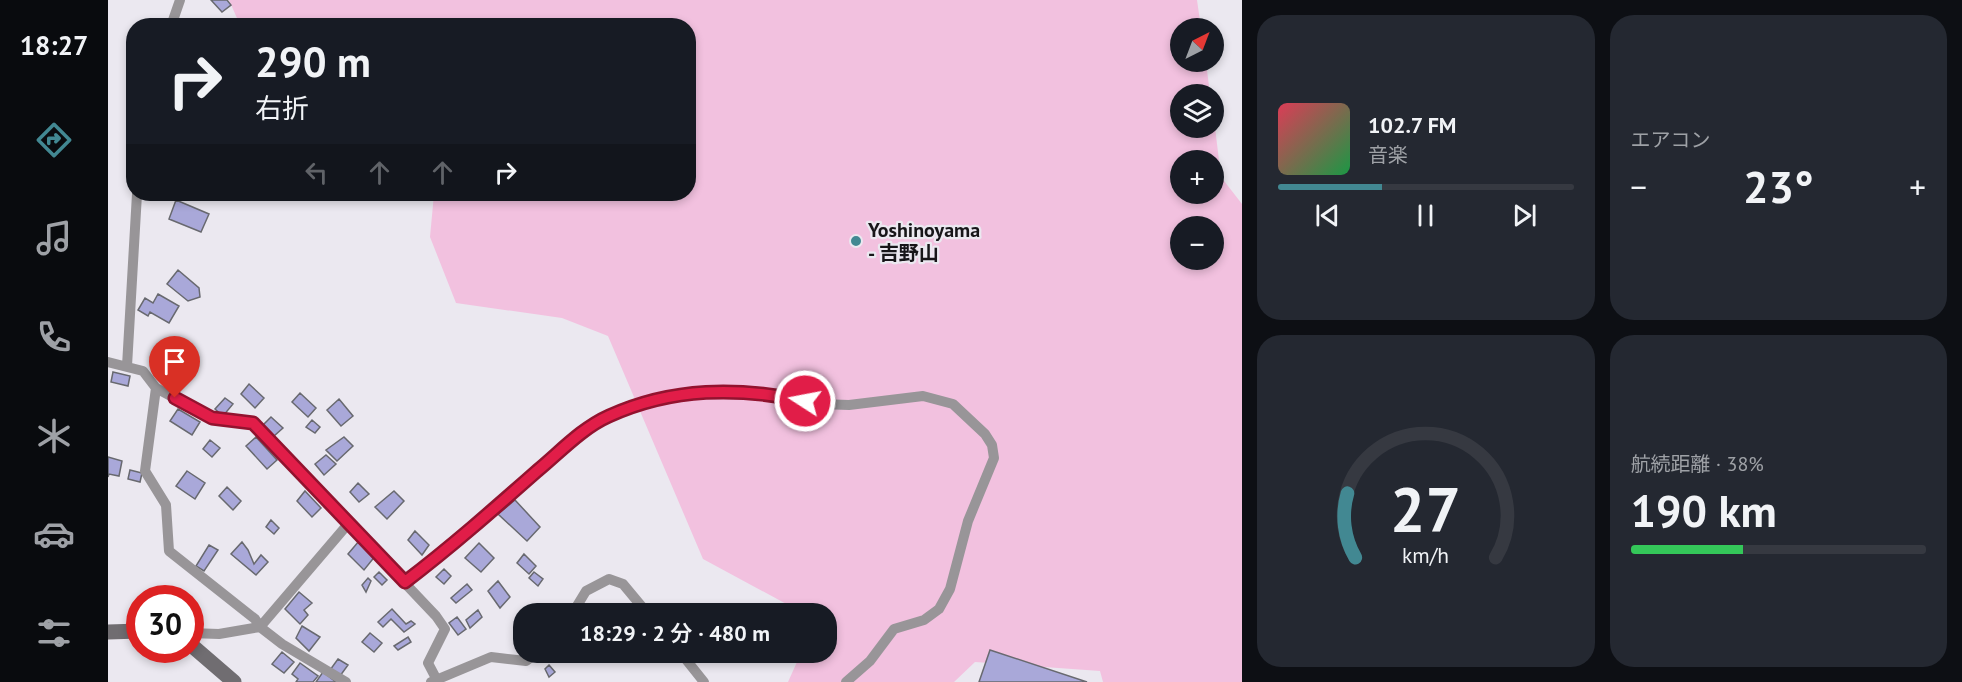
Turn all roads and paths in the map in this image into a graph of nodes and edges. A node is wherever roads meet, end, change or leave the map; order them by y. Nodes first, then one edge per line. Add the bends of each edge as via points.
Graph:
1 (180, 0) edge
2 (174, 18) edge
3 (137, 201) edge
4 (108, 362) edge
5 (127, 366) junction
6 (156, 388) junction
7 (348, 524) junction
8 (405, 582) junction
9 (579, 603) edge
10 (638, 603) edge
11 (260, 627) junction
12 (126, 631) edge
13 (108, 632) edge
14 (204, 633) edge
15 (204, 656) edge
16 (513, 660) edge
17 (689, 663) edge
18 (435, 681) edge
19 (234, 682) edge
20 (346, 682) edge
21 (704, 682) edge
22 (846, 682) edge

1 - 2 street
3 - 5 street
4 - 5 street
5 - 6 street via 143,372
6 - 7 street via 212,418 253,423
6 - 11 street via 145,471 166,505 169,551
7 - 8 street
7 - 11 street
8 - 18 street via 444,629 428,663
8 - 22 street via 466,535 582,434 608,416 657,399 714,391 753,391 820,405 923,396 953,404 985,434 994,458 968,521 950,589 939,609 924,620 894,629 870,661
9 - 10 street via 586,591 609,579 622,584
11 - 14 street
11 - 20 street
12 - 13 main road
15 - 19 main road
16 - 18 street via 491,657
17 - 21 street

